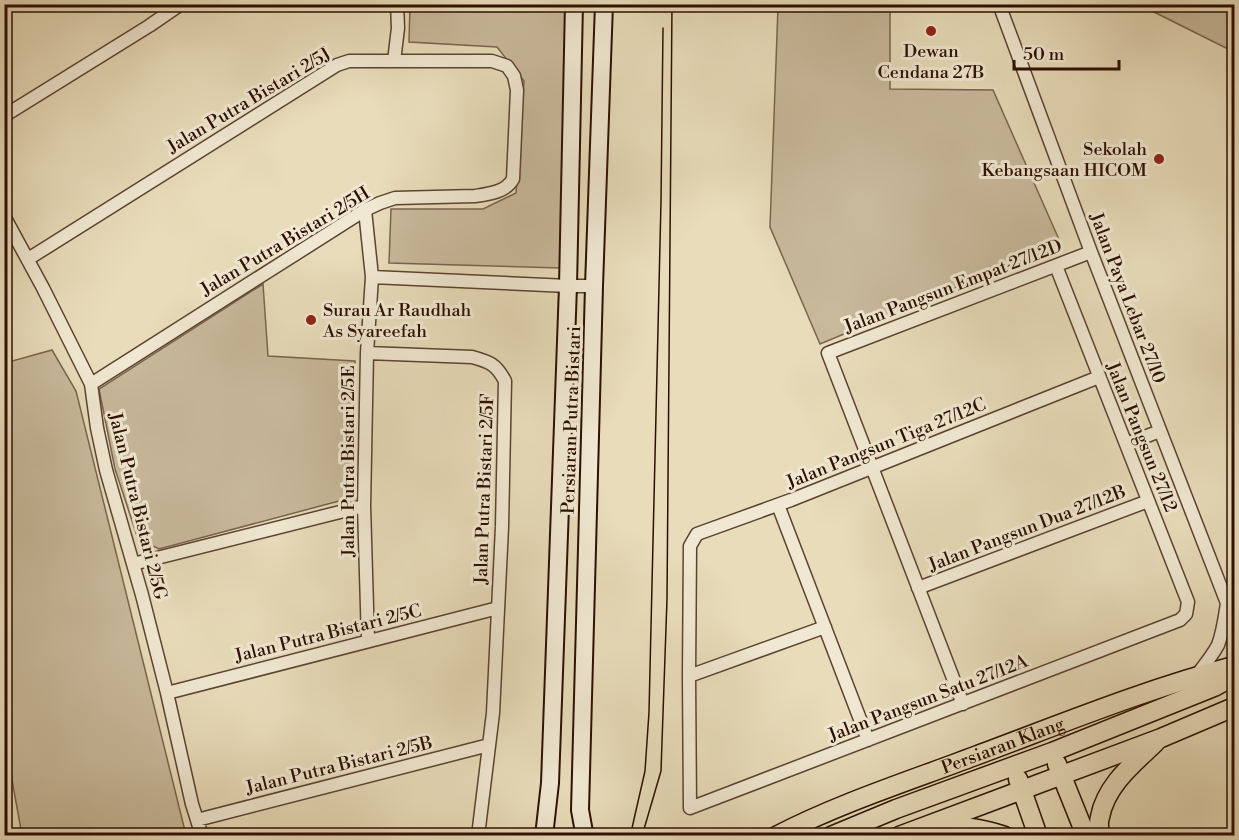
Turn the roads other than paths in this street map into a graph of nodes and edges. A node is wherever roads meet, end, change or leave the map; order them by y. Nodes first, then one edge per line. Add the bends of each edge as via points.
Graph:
1 (181, 4) edge
2 (397, 4) edge
3 (574, 4) edge
4 (604, 4) edge
5 (999, 4) edge
6 (394, 61) junction
7 (4, 116) edge
8 (513, 179) joint
9 (365, 210) junction
10 (4, 216) edge
11 (1091, 252) junction
12 (28, 259) junction
13 (1056, 266) junction
14 (372, 277) junction
15 (568, 286) junction
16 (594, 286) junction
17 (367, 353) junction
18 (1100, 377) junction
19 (91, 384) junction
20 (1160, 431) junction
21 (1126, 444) junction
22 (872, 468) junction
23 (1148, 501) junction
24 (778, 505) junction
25 (364, 506) junction
26 (133, 564) junction
27 (918, 588) junction
28 (1232, 605) edge
29 (498, 608) junction
30 (1180, 620) joint
31 (825, 627) junction
32 (368, 641) junction
33 (1234, 666) edge
34 (689, 676) junction
35 (1196, 676) junction
36 (1234, 676) edge
37 (167, 693) junction
38 (963, 704) junction
39 (1234, 707) edge
40 (1161, 738) junction
41 (868, 740) junction
42 (489, 745) junction
43 (1052, 752) junction
44 (1014, 766) junction
45 (1061, 775) junction
46 (1022, 790) junction
47 (197, 820) junction
48 (902, 834) edge
49 (202, 836) edge
50 (478, 836) edge
51 (543, 836) edge
52 (587, 836) edge
53 (776, 836) edge
54 (831, 836) edge
55 (1005, 836) edge
56 (1038, 836) edge
57 (1086, 836) edge
58 (1100, 836) edge

1 - 7 street
2 - 6 street
3 - 15 main road, Persiaran Putra Bistari
4 - 16 main road, Persiaran Putra Bistari
5 - 11 street, Jalan Paya Lebar 27/10
6 - 8 street, Jalan Putra Bistari 2/5J via 492,61 507,66 517,90
6 - 12 street, Jalan Putra Bistari 2/5J via 349,61 337,65
8 - 9 street, Jalan Putra Bistari 2/5H via 489,194 395,198
9 - 14 street, Jalan Putra Bistari 2/5E
9 - 19 street, Jalan Putra Bistari 2/5H
10 - 12 street, Jalan Putra Bistari 2/5G
11 - 13 street, Jalan Pangsun Empat 27/12D
11 - 20 street, Jalan Paya Lebar 27/10
12 - 19 street, Jalan Putra Bistari 2/5G
13 - 18 street, Jalan Pangsun 27/12
13 - 22 street, Jalan Pangsun Empat 27/12D via 828,353
14 - 15 street
14 - 17 street, Jalan Putra Bistari 2/5E
15 - 16 street
15 - 51 main road, Persiaran Putra Bistari via 550,783
16 - 52 main road, Persiaran Putra Bistari via 580,810
17 - 25 street, Jalan Putra Bistari 2/5E
17 - 29 street, Jalan Putra Bistari 2/5F via 472,357 499,369 505,381 505,418
18 - 21 street, Jalan Pangsun 27/12
18 - 22 street, Jalan Pangsun Tiga 27/12C
19 - 26 street, Jalan Putra Bistari 2/5G via 106,470
20 - 21 street
20 - 28 street, Jalan Paya Lebar 27/10
21 - 23 street, Jalan Pangsun 27/12
22 - 24 street, Jalan Pangsun Tiga 27/12C
22 - 27 street
23 - 27 street, Jalan Pangsun Dua 27/12B
23 - 30 street, Jalan Pangsun 27/12 via 1188,602 1186,614
24 - 31 street
24 - 34 street, Jalan Pangsun Tiga 27/12C via 697,534 690,546
25 - 26 street
25 - 32 street, Jalan Putra Bistari 2/5E
26 - 37 street, Jalan Putra Bistari 2/5G
27 - 38 street
28 - 35 street, Jalan Paya Lebar 27/10 via 1218,644
29 - 32 street, Jalan Putra Bistari 2/5C
29 - 42 street, Jalan Putra Bistari 2/5F
30 - 38 street, Jalan Pangsun Satu 27/12A
31 - 34 street
31 - 41 street
32 - 37 street, Jalan Putra Bistari 2/5C
33 - 35 main road, Persiaran Klang
34 - 41 street, Jalan Pangsun Satu 27/12A via 690,808
35 - 53 main road, Persiaran Klang via 845,805
36 - 43 main road, Persiaran Klang
37 - 47 street, Jalan Putra Bistari 2/5G
38 - 41 street, Jalan Pangsun Satu 27/12A
39 - 40 main road
40 - 45 main road
40 - 58 main road via 1106,796 1099,818
42 - 47 street, Jalan Putra Bistari 2/5B
42 - 50 street, Jalan Putra Bistari 2/5F
43 - 44 main road, Persiaran Klang
43 - 45 main road
44 - 46 main road
44 - 54 main road, Persiaran Klang
45 - 46 main road
45 - 57 main road
46 - 48 main road
46 - 56 main road
47 - 49 street, Jalan Putra Bistari 2/5G
48 - 55 main road via 953,826 981,828

